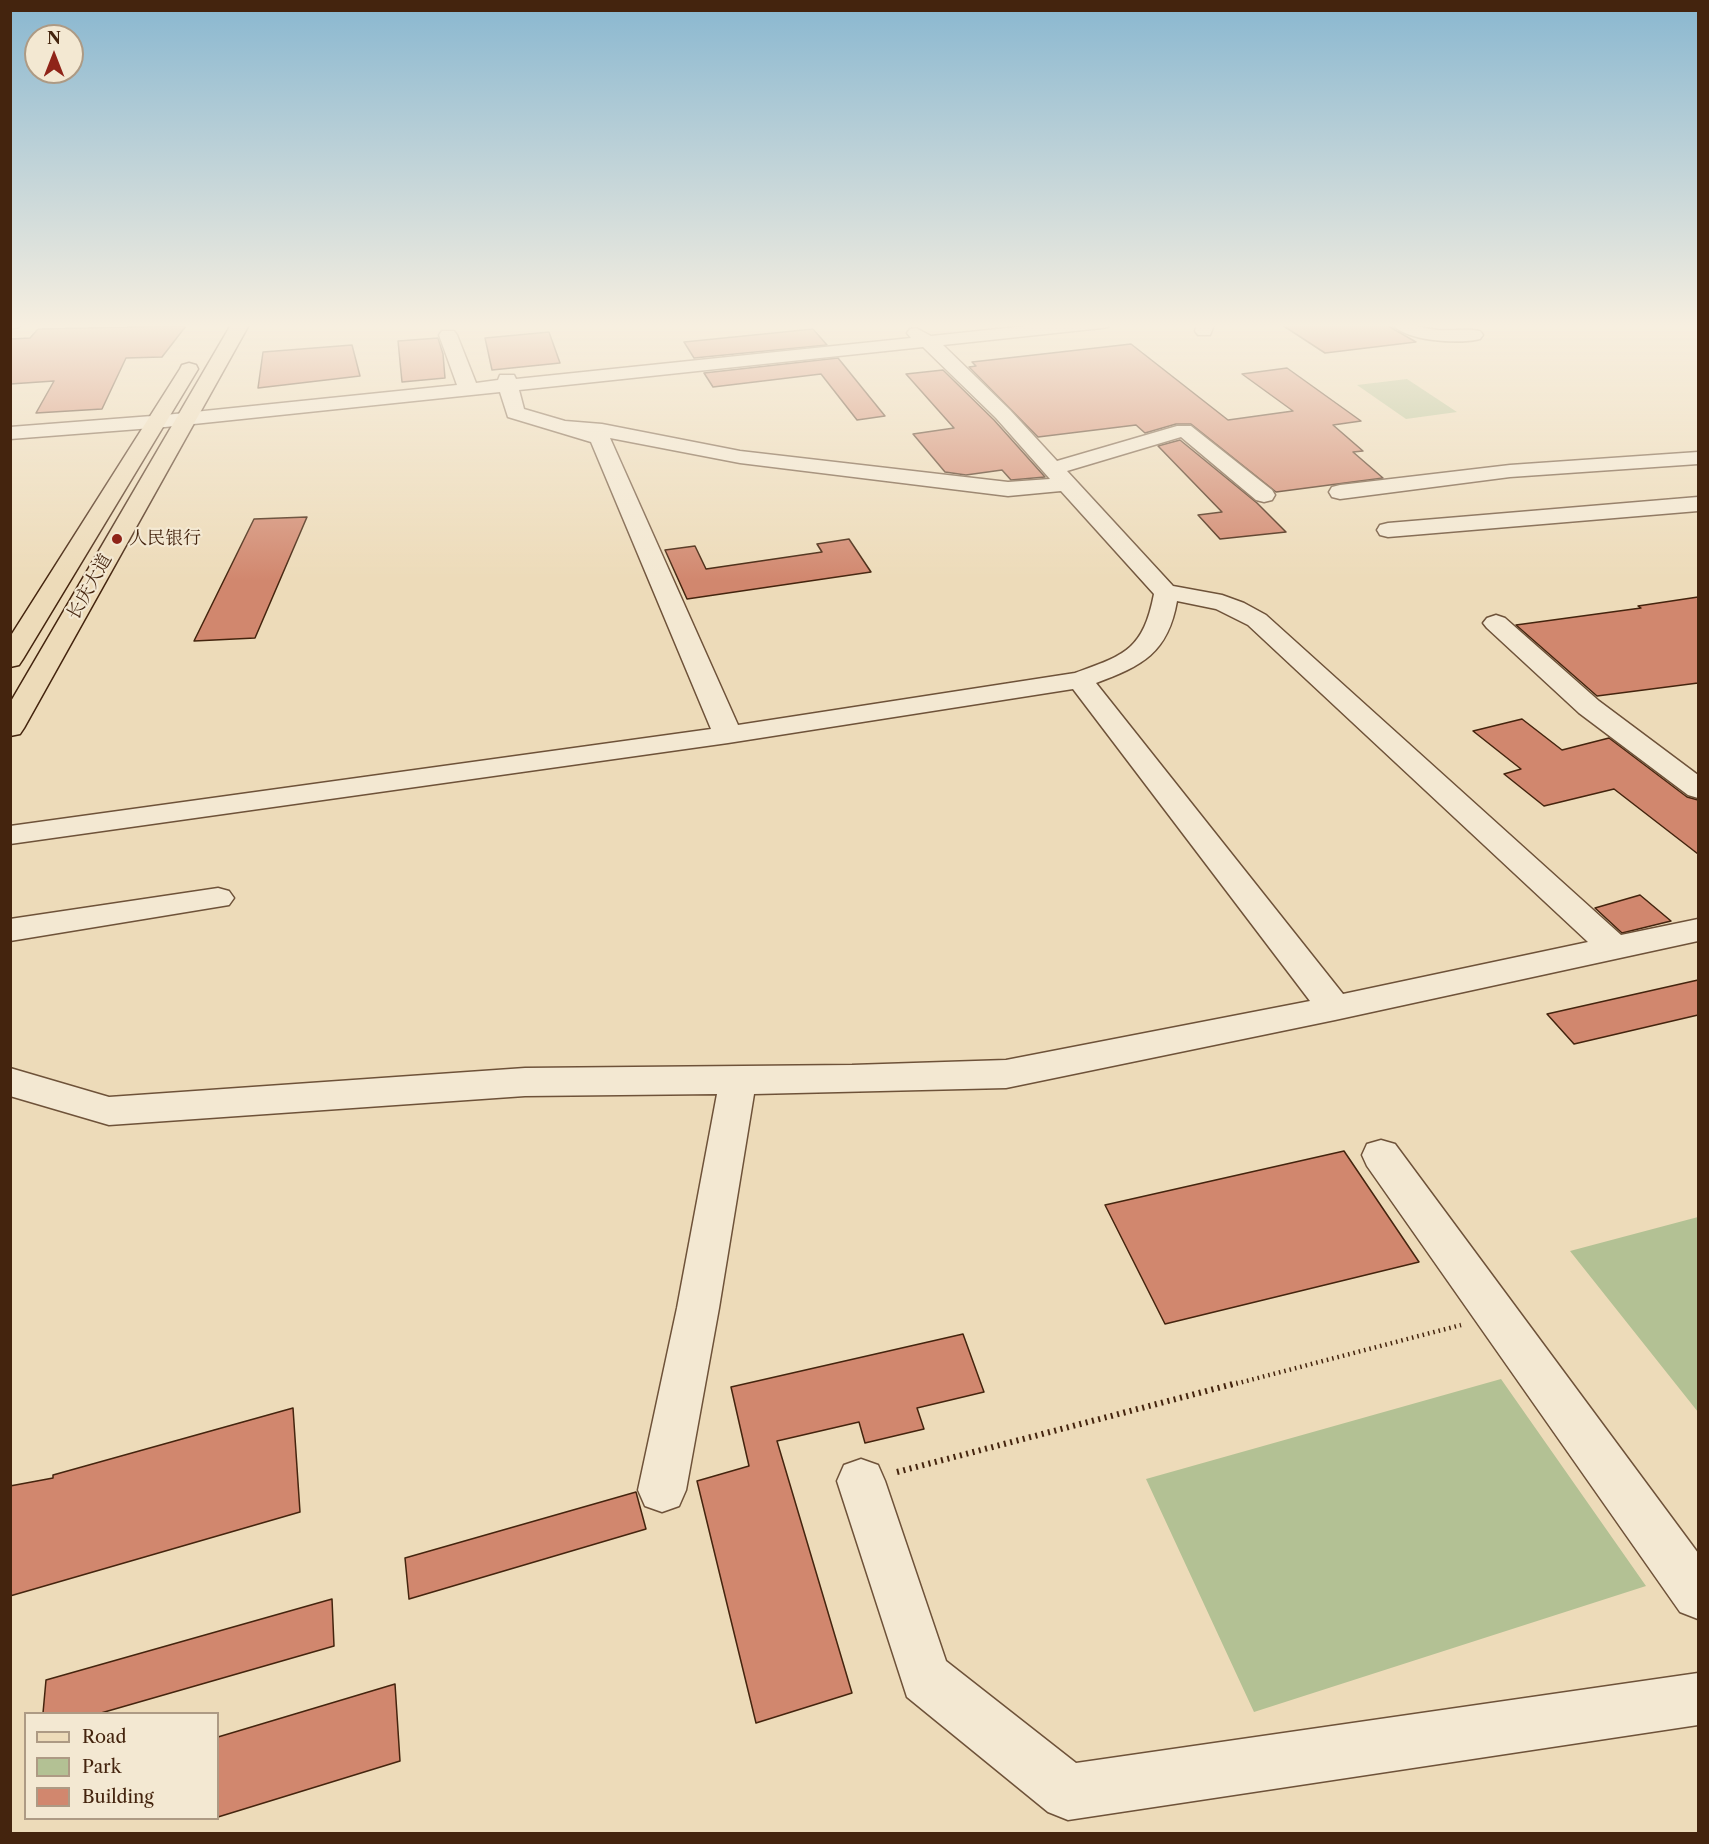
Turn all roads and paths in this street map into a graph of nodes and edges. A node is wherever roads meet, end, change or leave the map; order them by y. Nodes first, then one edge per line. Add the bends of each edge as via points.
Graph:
1 (164, 409) edge
2 (191, 409) edge
3 (252, 409) edge
4 (514, 409) edge
5 (998, 409) edge
6 (187, 416) junction
7 (158, 419) junction
8 (560, 427) junction
9 (10, 428) edge
10 (10, 433) edge
11 (1698, 459) edge
12 (1059, 476) junction
13 (1430, 481) junction
14 (1340, 492) dead end
15 (1264, 495) dead end
16 (1698, 504) edge
17 (1474, 523) junction
18 (1388, 530) dead end
19 (1166, 593) junction
20 (1496, 622) dead end
21 (10, 659) edge
22 (1080, 680) junction
23 (10, 728) edge
24 (728, 735) junction
25 (1698, 789) edge
26 (10, 835) edge
27 (218, 898) dead end
28 (10, 930) edge
29 (1698, 930) edge
30 (1612, 946) junction
31 (1335, 1008) junction
32 (738, 1080) junction
33 (10, 1082) edge
34 (1381, 1155) dead end
35 (1497, 1315) junction
36 (861, 1481) joint
37 (662, 1490) dead end
38 (1698, 1594) edge
39 (1698, 1699) edge

1 - 7 main road, 长庆大道
2 - 6 main road, 长庆大道
3 - 6 street
4 - 8 street via 515,413
5 - 12 street
6 - 7 street
6 - 23 main road, 长庆大道
7 - 9 street
7 - 10 street
7 - 21 main road, 长庆大道
8 - 12 street via 602,430 740,457 1008,489
8 - 24 street via 600,438
11 - 13 street via 1510,471
12 - 15 street via 1184,430
12 - 19 street
13 - 14 street
13 - 17 street
16 - 17 street
17 - 18 street
19 - 22 street via 1162,617 1151,642 1123,664
19 - 30 street via 1217,600 1257,620
20 - 25 street via 1589,707
22 - 24 street
22 - 31 street
24 - 26 street
27 - 28 street
29 - 30 street
30 - 31 street
31 - 32 street via 1006,1074
32 - 33 street via 525,1082 109,1111
32 - 37 street
34 - 35 street
35 - 36 path
35 - 38 street
36 - 39 street via 926,1678 1068,1792

